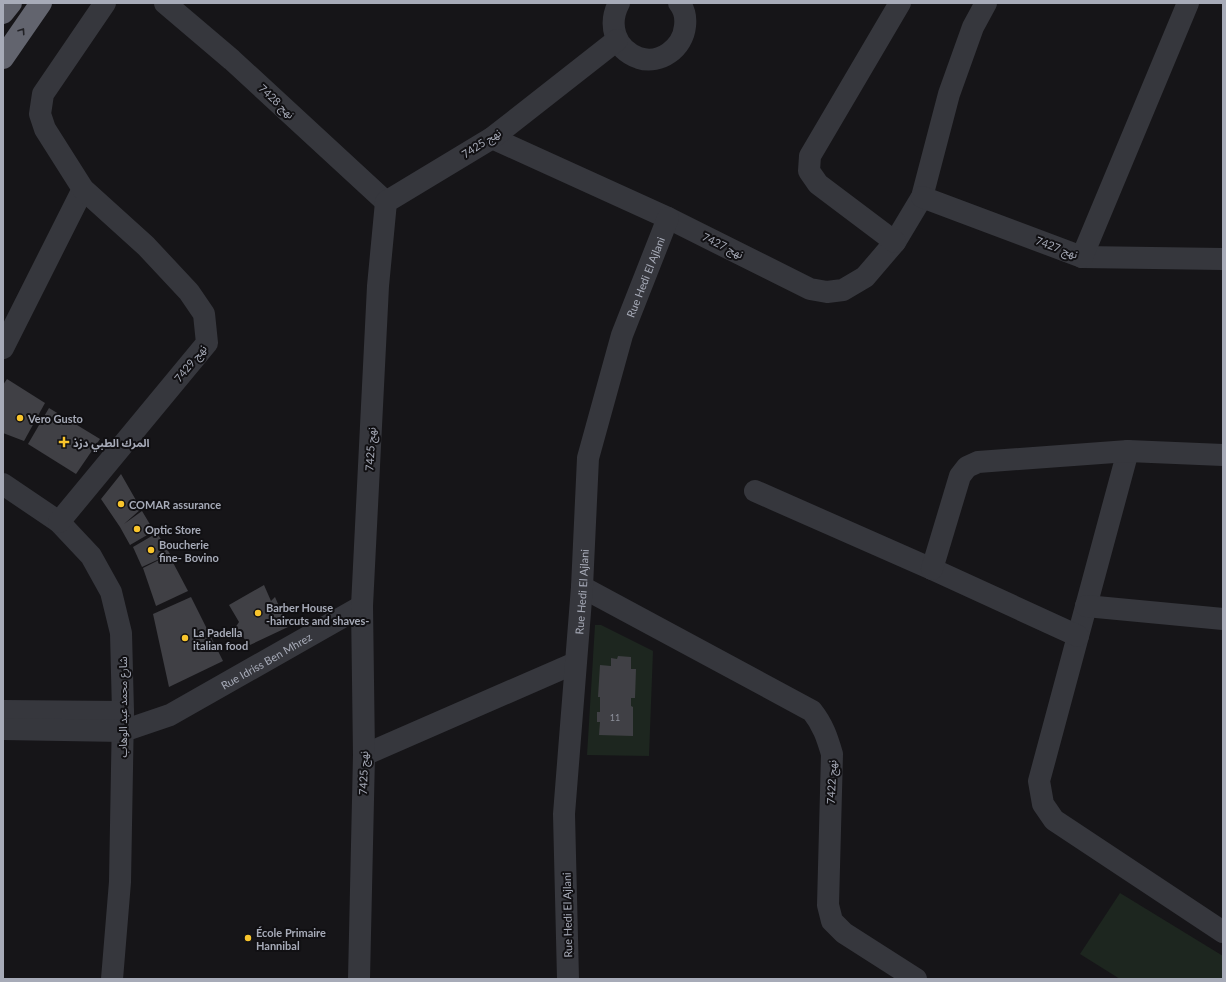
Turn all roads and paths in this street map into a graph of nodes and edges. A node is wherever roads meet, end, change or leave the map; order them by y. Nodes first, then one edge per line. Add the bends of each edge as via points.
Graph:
1 (11, 3) edge
2 (41, 3) edge
3 (104, 3) edge
4 (164, 3) edge
5 (619, 3) edge
6 (679, 3) edge
7 (900, 3) edge
8 (986, 3) edge
9 (1188, 3) edge
10 (3, 13) edge
11 (616, 40) junction
12 (3, 58) edge
13 (492, 138) junction
14 (83, 189) junction
15 (922, 197) junction
16 (386, 202) junction
17 (668, 218) junction
18 (896, 242) junction
19 (1082, 257) junction
20 (1223, 259) edge
21 (3, 348) edge
22 (1128, 451) junction
23 (1223, 455) edge
24 (3, 484) edge
25 (755, 491) dead end
26 (59, 522) junction
27 (932, 569) junction
28 (582, 587) junction
29 (362, 606) junction
30 (1086, 606) junction
31 (1223, 619) edge
32 (1078, 636) junction
33 (575, 663) junction
34 (3, 711) edge
35 (123, 721) junction
36 (3, 729) edge
37 (364, 755) junction
38 (1223, 932) edge
39 (112, 979) edge
40 (358, 979) edge
41 (568, 979) edge
42 (916, 979) edge

1 - 10 highway
12 -> 2 highway
3 - 14 street, نهج 7429 via 43,94 40,114 45,129
4 - 16 street, نهج 7428 via 232,60
5 - 11 street via 614,12 613,27
6 - 11 street via 686,19 684,33 678,46 667,55 653,59 639,58 626,51
7 - 18 street via 810,156 809,171 818,184
8 - 15 street, نهج 7427 via 973,27 949,94
9 - 19 street
11 - 13 street, نهج 7425
13 - 16 street, نهج 7425
13 - 17 street, نهج 7427
14 - 21 street
14 - 26 street, نهج 7429 via 146,246 189,292 204,314 207,343
15 - 18 street, نهج 7427
15 - 19 street, نهج 7427
16 - 29 street, نهج 7425 via 378,286
17 - 18 street, نهج 7427 via 810,289 827,292 843,290 865,277
17 - 28 street, Rue Hedi El Ajlani via 622,335 588,458
19 - 20 street, نهج 7427
22 - 23 street
22 - 27 street via 978,462 967,467 960,476
22 - 30 street
24 - 26 street, شارع محمد عبد الوهاب
25 - 27 street
26 - 35 street, شارع محمد عبد الوهاب via 91,556 111,592 121,633
27 - 32 street
28 - 33 street, Rue Hedi El Ajlani
28 - 42 street, نهج 7422 via 812,711 820,721 832,754 828,905 832,920 844,933
29 - 35 street, Rue Idriss Ben Mhrez via 170,715
29 - 37 street, نهج 7425
30 - 31 street
30 - 32 street
32 - 38 street via 1040,781 1043,804 1054,820
33 - 37 street
33 - 41 street, Rue Hedi El Ajlani via 564,814
34 - 35 street
35 - 36 street
35 - 39 street, شارع محمد عبد الوهاب via 120,882
37 - 40 street, نهج 7425

